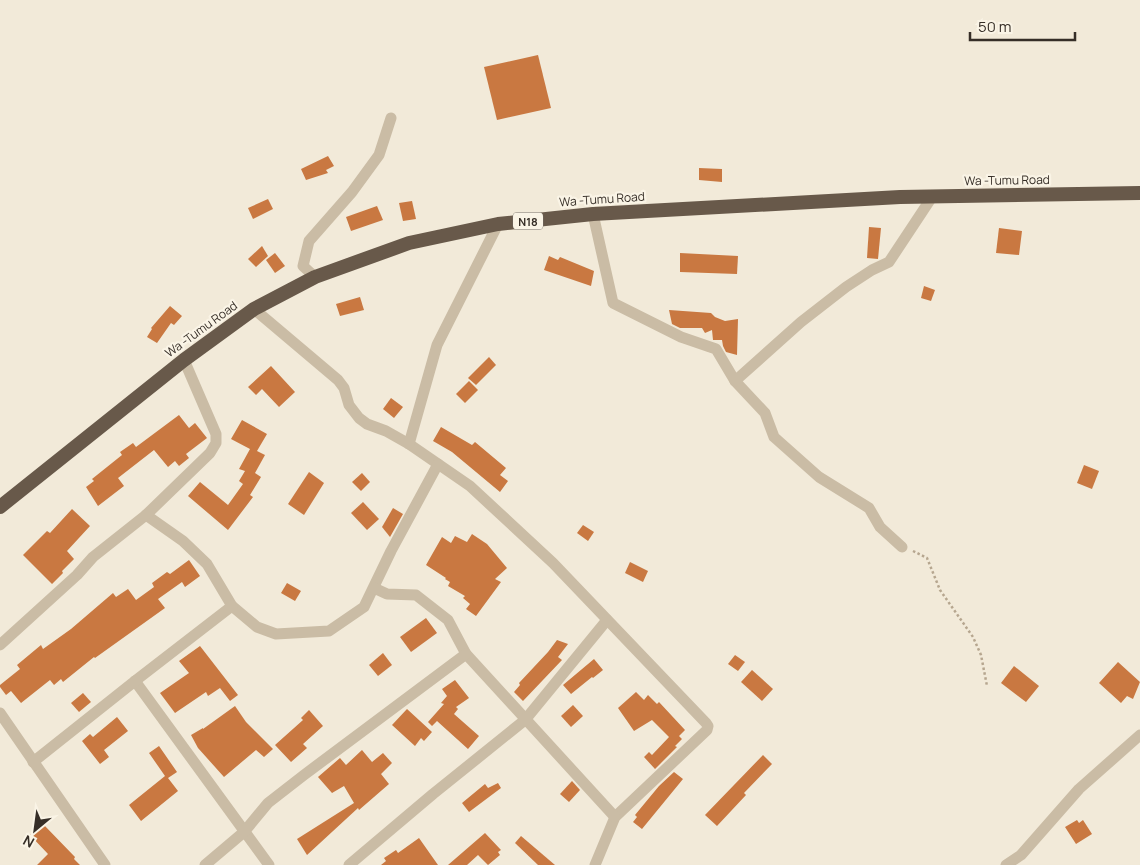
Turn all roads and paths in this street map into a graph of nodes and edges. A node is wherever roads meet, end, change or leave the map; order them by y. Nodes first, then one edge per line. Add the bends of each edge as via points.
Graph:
1 (392, 118) dead end
2 (1140, 193) edge
3 (932, 197) junction
4 (593, 214) junction
5 (498, 224) junction
6 (315, 277) junction
7 (254, 309) junction
8 (184, 360) junction
9 (735, 381) junction
10 (408, 444) junction
11 (438, 464) junction
12 (0, 508) edge
13 (146, 515) junction
14 (902, 547) joint
15 (374, 588) junction
16 (232, 606) junction
17 (607, 620) junction
18 (0, 644) edge
19 (466, 654) junction
20 (134, 680) junction
21 (987, 686) dead end
22 (0, 713) edge
23 (525, 720) junction
24 (1140, 735) edge
25 (33, 762) junction
26 (615, 817) junction
27 (244, 832) junction
28 (1019, 860) edge
29 (105, 865) edge
30 (205, 865) edge
31 (269, 865) edge
32 (349, 865) edge
33 (595, 865) edge
34 (1006, 865) edge

1 - 6 street via 379,155 309,241 303,266
2 - 3 highway, Wa -Tumu Road / N18
3 - 4 highway, Wa -Tumu Road / N18 via 900,196
3 - 9 street via 889,262 846,287
4 - 5 highway, Wa -Tumu Road / N18
4 - 9 street via 613,303 716,349
5 - 6 highway, Wa -Tumu Road / N18 via 409,243
5 - 10 street via 437,345
6 - 7 highway, Wa -Tumu Road / N18
7 - 8 highway, Wa -Tumu Road / N18
7 - 10 street via 338,380 349,405 360,418
8 - 12 highway, Wa -Tumu Road / N18
8 - 13 street via 216,434 216,442 210,453
9 - 14 street via 765,413 774,437 819,478 869,508 880,527
10 - 11 street
11 - 15 street via 390,551
11 - 17 street via 470,486 553,563
13 - 16 street via 183,541 207,564
13 - 18 street via 93,557
14 - 21 path via 927,558 940,590 973,637 981,655
15 - 16 street via 364,607 329,631 276,634 256,627
15 - 19 street via 387,594 416,595 448,620
16 - 20 street
17 - 23 street
17 - 26 street via 708,726
19 - 23 street
19 - 27 street via 304,774 268,803
20 - 25 street
20 - 27 street
22 - 25 street
23 - 26 street
23 - 32 street
24 - 28 street via 1079,789
25 - 29 street
26 - 33 street
27 - 30 street
27 - 31 street
28 - 34 street

